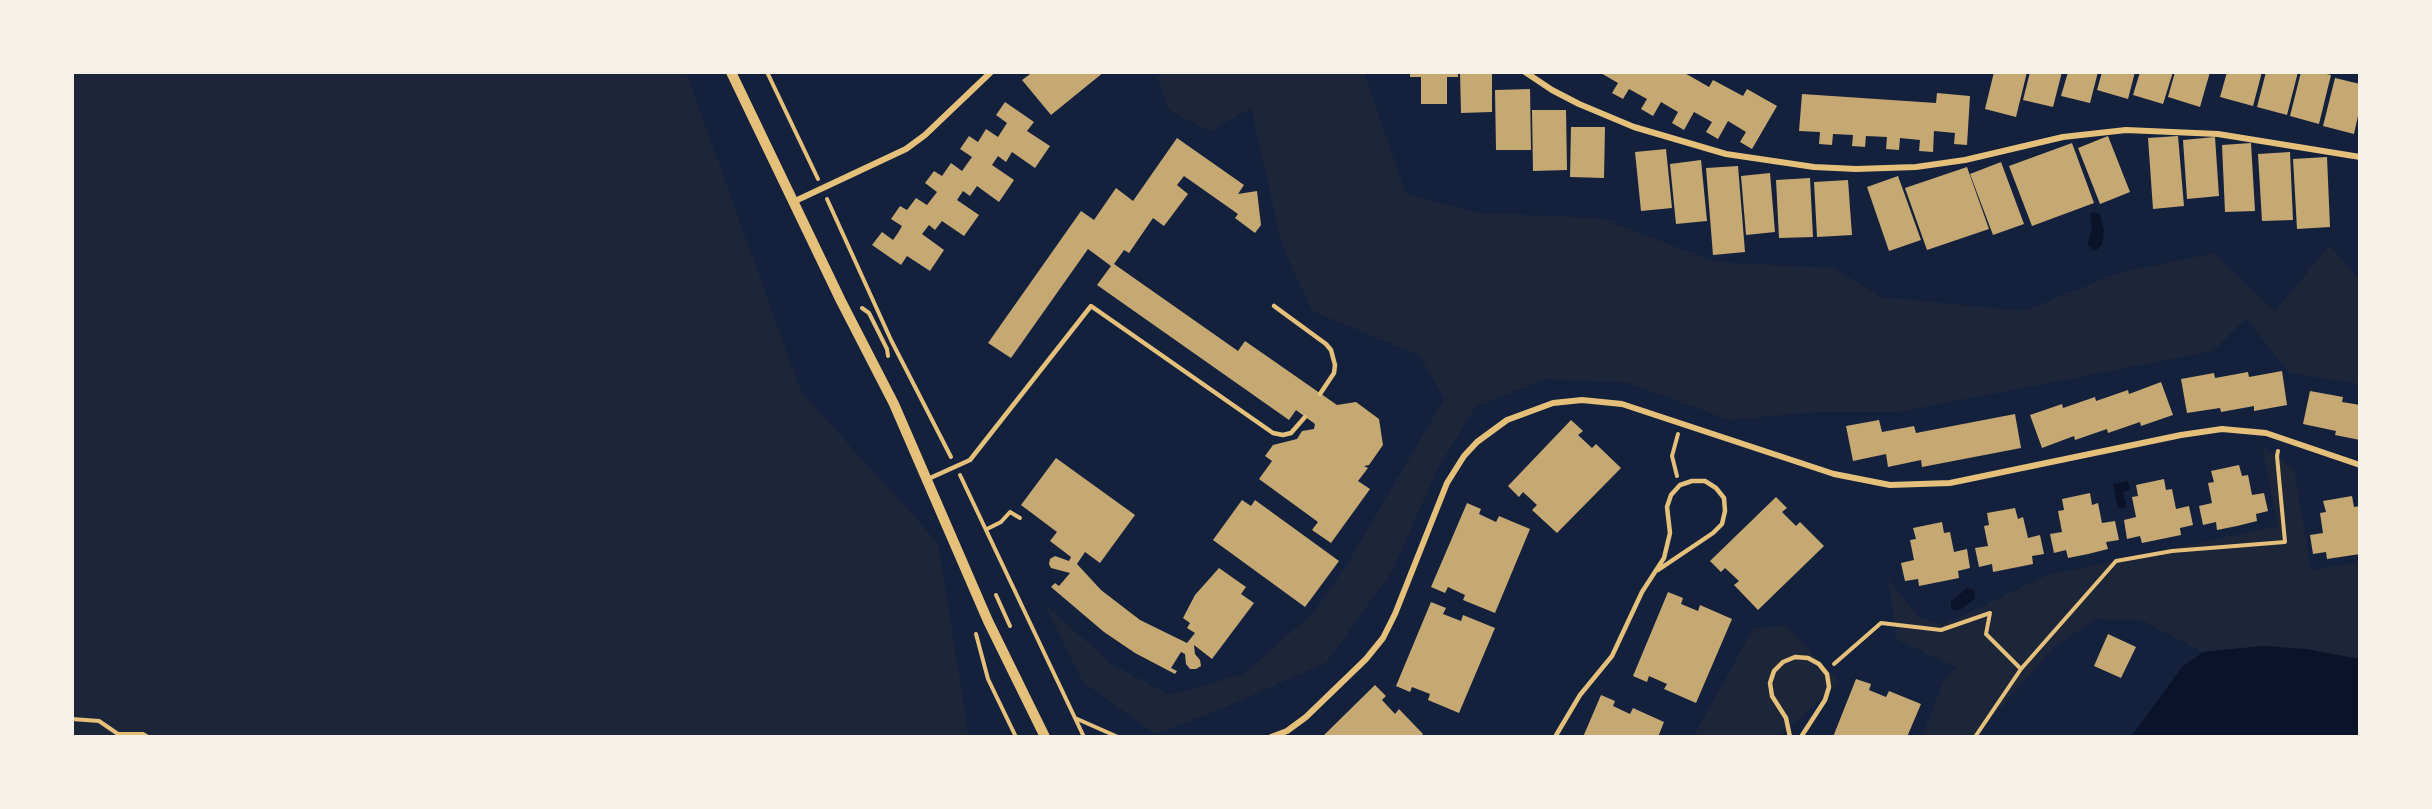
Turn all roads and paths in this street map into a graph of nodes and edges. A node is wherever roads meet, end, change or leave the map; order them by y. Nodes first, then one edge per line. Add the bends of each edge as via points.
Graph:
1 (731, 72) edge
2 (767, 72) edge
3 (991, 72) edge
4 (1525, 72) edge
5 (2360, 157) edge
6 (823, 189) junction
7 (793, 202) junction
8 (1274, 306) dead end
9 (1320, 394) dead end
10 (1305, 417) dead end
11 (1682, 423) junction
12 (2282, 438) junction
13 (2360, 465) edge
14 (956, 466) junction
15 (928, 479) junction
16 (1680, 485) junction
17 (1020, 518) dead end
18 (987, 529) junction
19 (1658, 570) junction
20 (973, 624) dead end
21 (2021, 669) junction
22 (1825, 672) junction
23 (1074, 717) junction
24 (72, 719) edge
25 (1287, 730) junction
26 (147, 737) edge
27 (1016, 737) edge
28 (1046, 737) edge
29 (1084, 737) edge
30 (1118, 737) edge
31 (1271, 737) edge
32 (1293, 737) edge
33 (1555, 737) edge
34 (1790, 737) edge
35 (1801, 737) edge
36 (1975, 737) edge

1 - 7 street
2 - 6 path
3 - 6 street via 916,143
4 - 5 street via 1579,104 1634,127 1726,154 1814,167 1916,167 1965,160 2063,136 2126,130 2218,134
6 - 7 street
6 - 14 path via 891,340
7 - 15 street
8 - 9 lane via 1331,350 1335,373
10 - 14 lane via 1291,433 1273,433 1091,306 970,460
11 - 12 street via 1850,479 1910,486 1974,479 2209,430 2252,431
11 - 16 path via 1672,456
11 - 25 street via 1622,404 1568,400 1523,413 1492,430 1455,468 1383,638 1315,709
12 - 13 street
12 - 21 path via 2277,456 2285,542 2172,551 2116,561
14 - 15 lane
14 - 18 path
15 - 28 street via 988,621
16 - 19 lane via 1667,507 1669,540
16 - 19 lane via 1705,481 1716,488 1724,498 1722,524
17 - 18 path via 1010,512
18 - 23 path
19 - 33 lane via 1642,592 1612,656 1580,695
20 - 27 path via 988,679
21 - 22 path via 1986,634 1990,613 1941,630 1881,623
21 - 36 path
22 - 34 lane via 1808,657 1795,657 1774,671 1770,683 1773,696 1786,718
22 - 35 lane via 1829,687 1825,700
23 - 29 path
23 - 30 path
24 - 26 path via 99,720 118,734
25 - 31 street
25 - 32 lane

